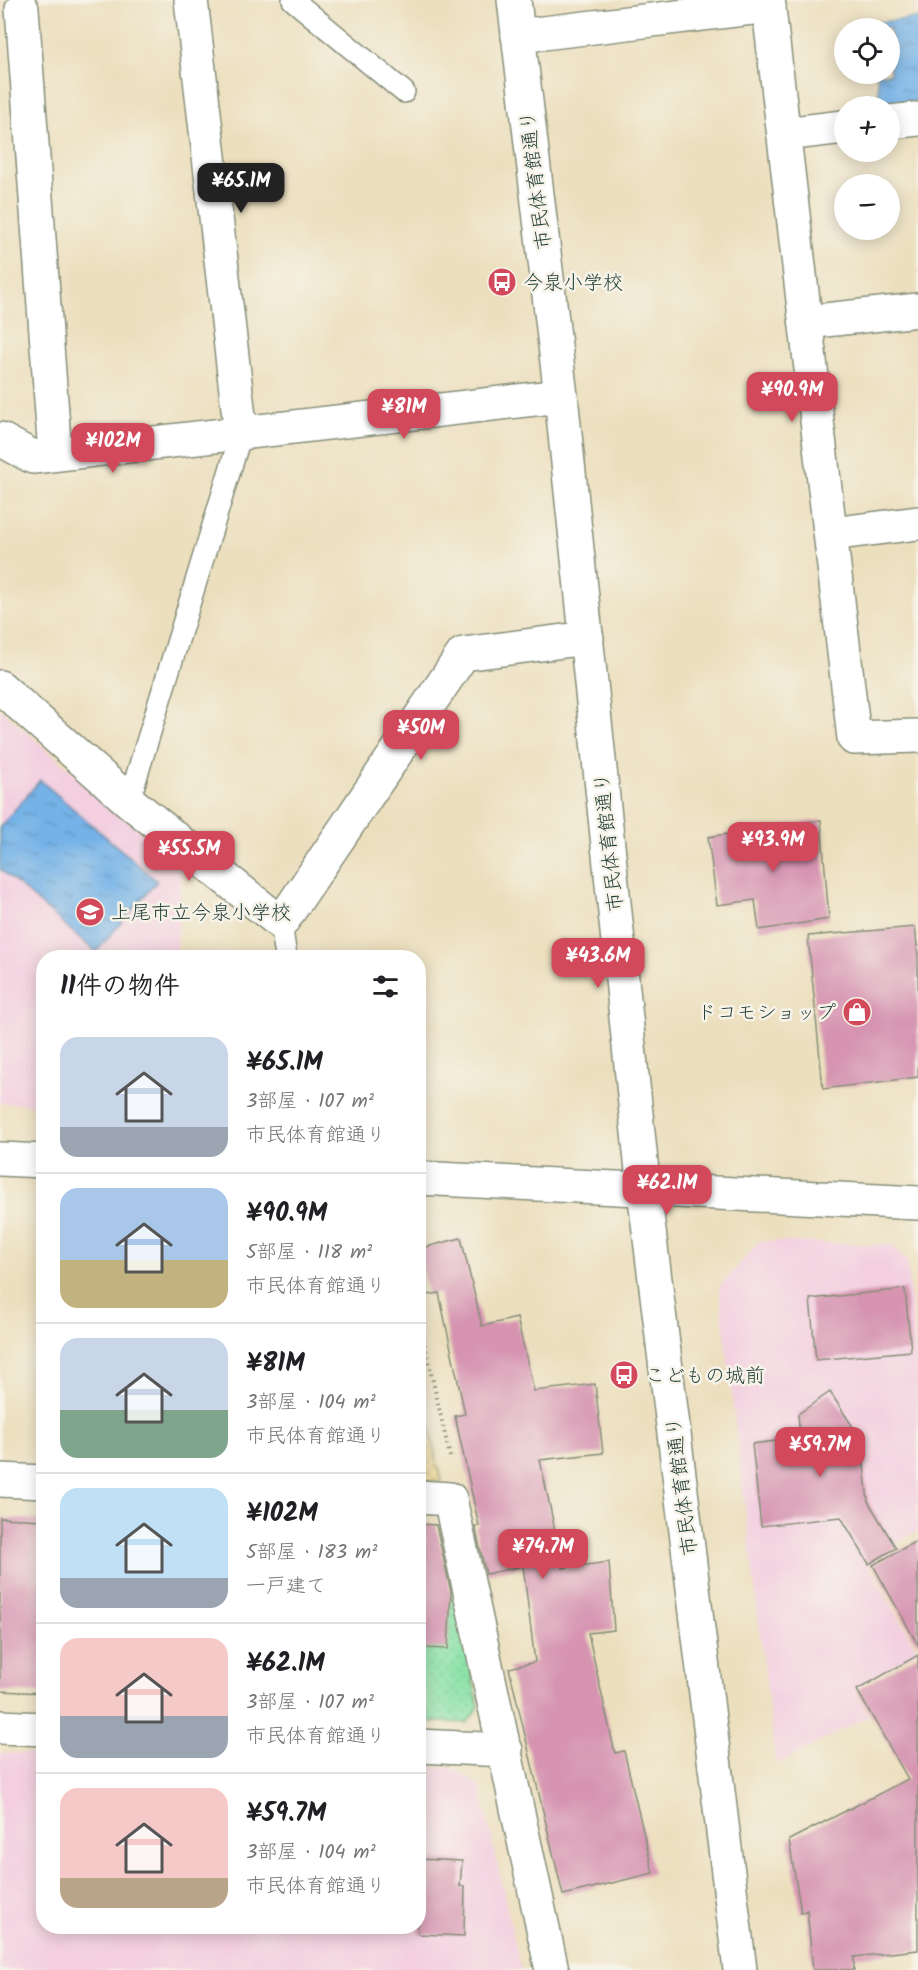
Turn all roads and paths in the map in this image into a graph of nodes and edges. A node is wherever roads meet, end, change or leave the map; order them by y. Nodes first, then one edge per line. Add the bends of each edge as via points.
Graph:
1 (191, 0) edge
2 (293, 0) edge
3 (514, 0) edge
4 (768, 3) edge
5 (22, 8) edge
6 (518, 36) junction
7 (404, 92) dead end
8 (918, 119) edge
9 (900, 121) edge
10 (834, 128) edge
11 (784, 134) junction
12 (918, 310) edge
13 (806, 322) junction
14 (561, 396) junction
15 (241, 434) junction
16 (0, 439) edge
17 (55, 454) junction
18 (918, 523) edge
19 (831, 534) junction
20 (586, 638) junction
21 (0, 687) edge
22 (918, 736) edge
23 (129, 801) junction
24 (281, 923) junction
25 (285, 950) edge
26 (0, 1159) edge
27 (36, 1161) edge
28 (426, 1178) edge
29 (644, 1190) junction
30 (918, 1203) edge
31 (918, 1207) edge
32 (426, 1350) edge
33 (0, 1480) edge
34 (36, 1482) edge
35 (434, 1498) edge
36 (0, 1727) edge
37 (36, 1729) edge
38 (426, 1746) edge
39 (506, 1750) junction
40 (552, 1970) edge
41 (740, 1970) edge

1 - 15 street
2 - 7 lane
3 - 6 street, 市民体育館通り
4 - 6 street
4 - 11 street
5 - 17 street
6 - 14 street, 市民体育館通り
8 - 9 street
10 - 11 street
11 - 13 street
12 - 13 street
13 - 19 street
14 - 15 street
14 - 20 street, 市民体育館通り
15 - 17 street
15 - 23 lane
16 - 17 street via 33,457
18 - 19 street
19 - 22 street via 854,738
20 - 24 street via 463,654
20 - 29 street, 市民体育館通り
21 - 23 street
23 - 24 street
24 - 25 lane
26 - 27 street
28 - 29 street
29 - 30 street
29 - 41 street, 市民体育館通り
30 - 31 street
32 - 35 path via 458,1492
33 - 34 street
35 - 39 street
36 - 37 street
38 - 39 street
39 - 40 street

